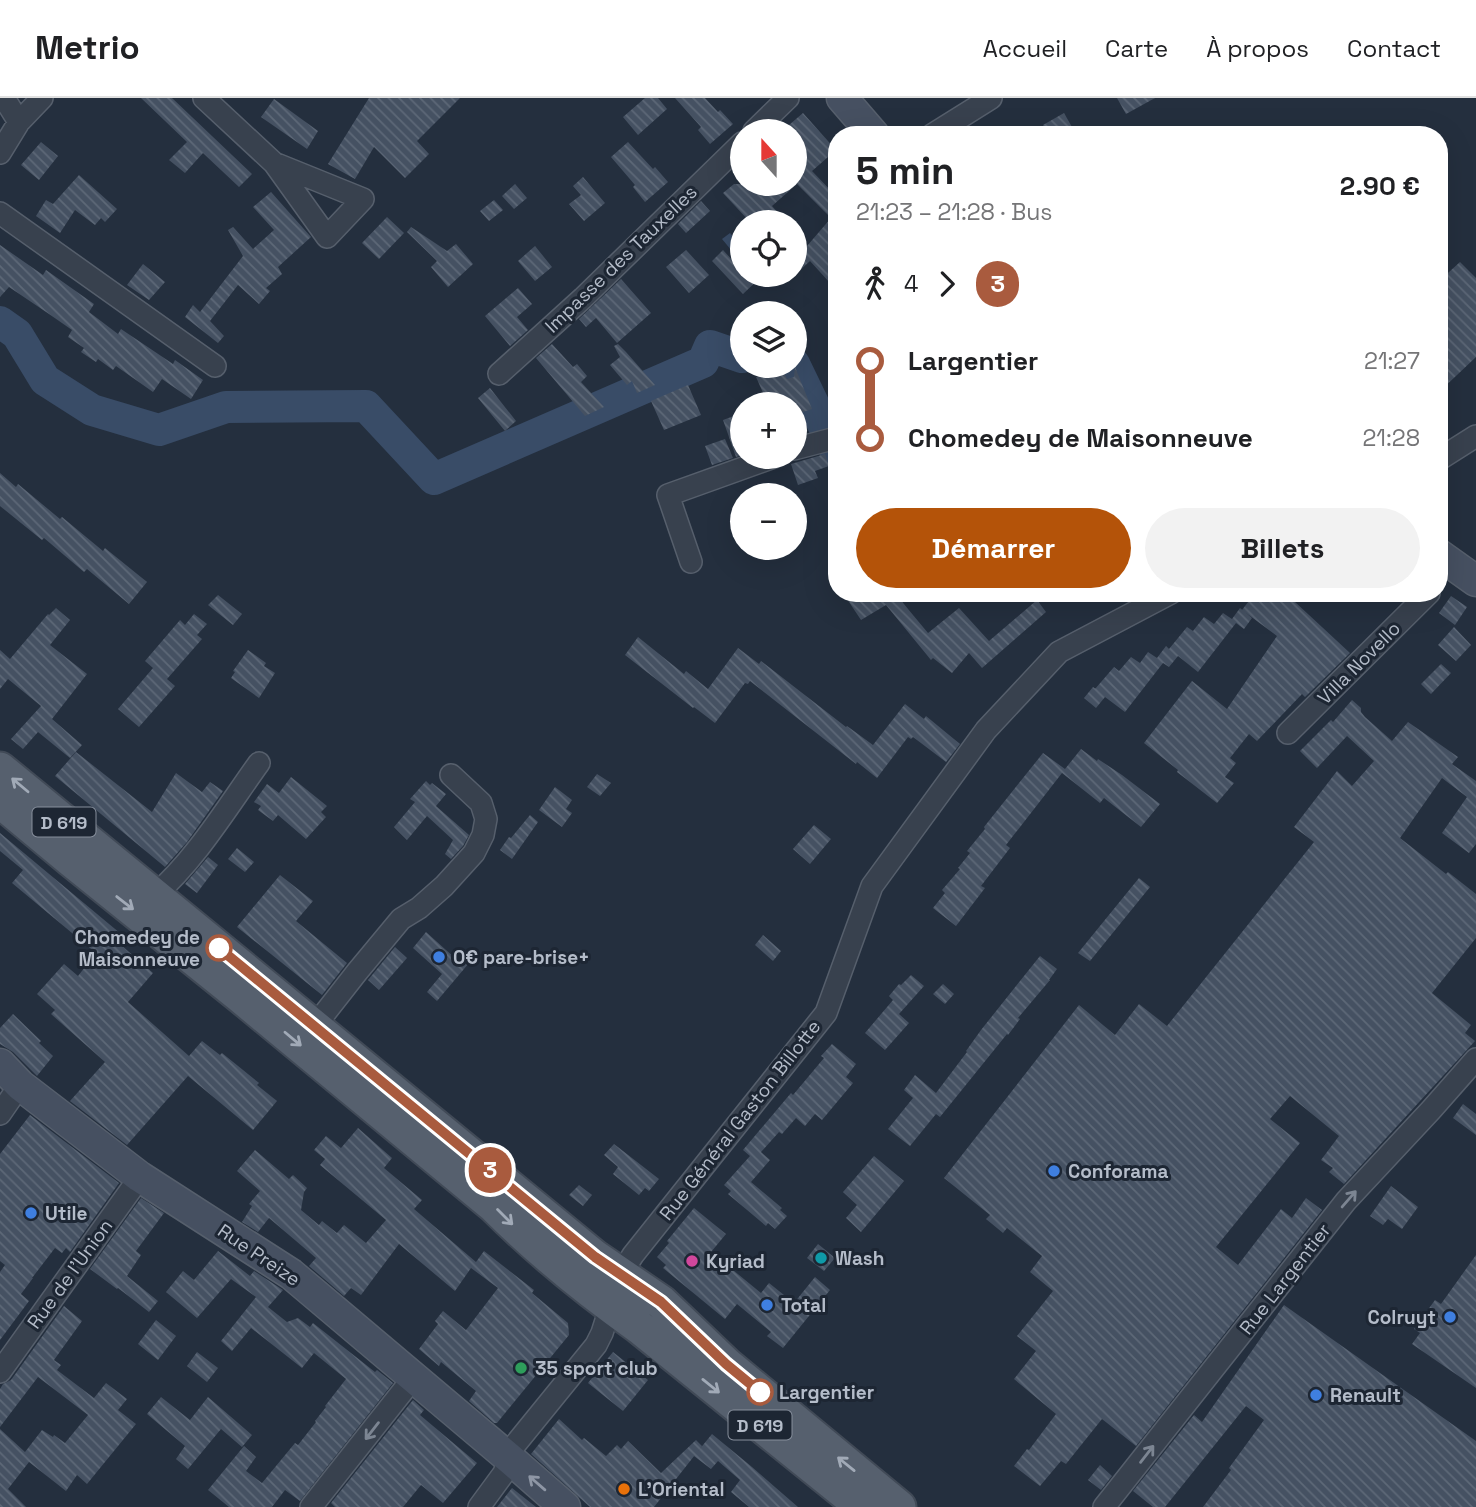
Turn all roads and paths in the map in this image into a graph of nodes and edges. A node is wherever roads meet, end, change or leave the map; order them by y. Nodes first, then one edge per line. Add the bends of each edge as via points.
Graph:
1 (4, 98) edge
2 (42, 98) edge
3 (204, 98) edge
4 (788, 98) edge
5 (842, 98) edge
6 (991, 98) edge
7 (766, 119) edge
8 (19, 122) junction
9 (866, 126) edge
10 (946, 126) edge
11 (0, 153) edge
12 (730, 155) edge
13 (274, 163) dead end
14 (0, 213) edge
15 (215, 366) dead end
16 (499, 374) dead end
17 (1476, 436) edge
18 (828, 441) edge
19 (807, 446) edge
20 (1448, 454) edge
21 (741, 469) edge
22 (691, 562) dead end
23 (1154, 602) edge
24 (1420, 602) edge
25 (1288, 733) dead end
26 (259, 763) dead end
27 (0, 769) edge
28 (451, 775) dead end
29 (0, 801) edge
30 (154, 896) junction
31 (314, 1027) junction
32 (1476, 1059) edge
33 (10, 1075) edge
34 (0, 1114) edge
35 (140, 1177) junction
36 (621, 1274) junction
37 (611, 1307) junction
38 (0, 1372) edge
39 (414, 1377) junction
40 (509, 1458) junction
41 (312, 1507) edge
42 (479, 1507) edge
43 (565, 1507) edge
44 (862, 1507) edge
45 (899, 1507) edge
46 (1104, 1507) edge

1 - 8 street
2 - 8 street
3 - 13 street
4 - 7 street
5 - 9 street
6 - 10 street
8 - 11 street
12 - 16 street, Impasse des Tauxelles
14 - 15 street
17 - 20 street
18 - 19 street
21 - 22 street via 668,495
23 - 36 street, Rue Général Gaston Billotte via 1059,652 986,730 872,886 826,1013
24 - 25 street, Villa Novello
26 - 30 street via 202,842
30 -> 27 main road, D 619
28 - 31 street via 481,803 486,819 474,853 444,886 401,919
29 -> 37 main road, D 619 via 473,1188 556,1265
30 - 31 main road, D 619
31 - 36 main road, D 619
46 -> 32 street, Rue Largentier via 1346,1201
33 - 34 street
33 - 35 street, Rue Preize
35 - 38 street, Rue de l'Union
35 - 39 street, Rue Preize via 291,1274
36 - 37 street, Rue Général Gaston Billotte
45 -> 36 main road, D 619 via 726,1364 661,1302
37 - 40 street, Rue Général Gaston Billotte via 596,1345
37 -> 44 main road, D 619
39 - 40 street, Rue Preize
39 -> 41 street
40 - 42 street, Rue Général Gaston Billotte via 504,1473
43 -> 40 street, Rue Preize

